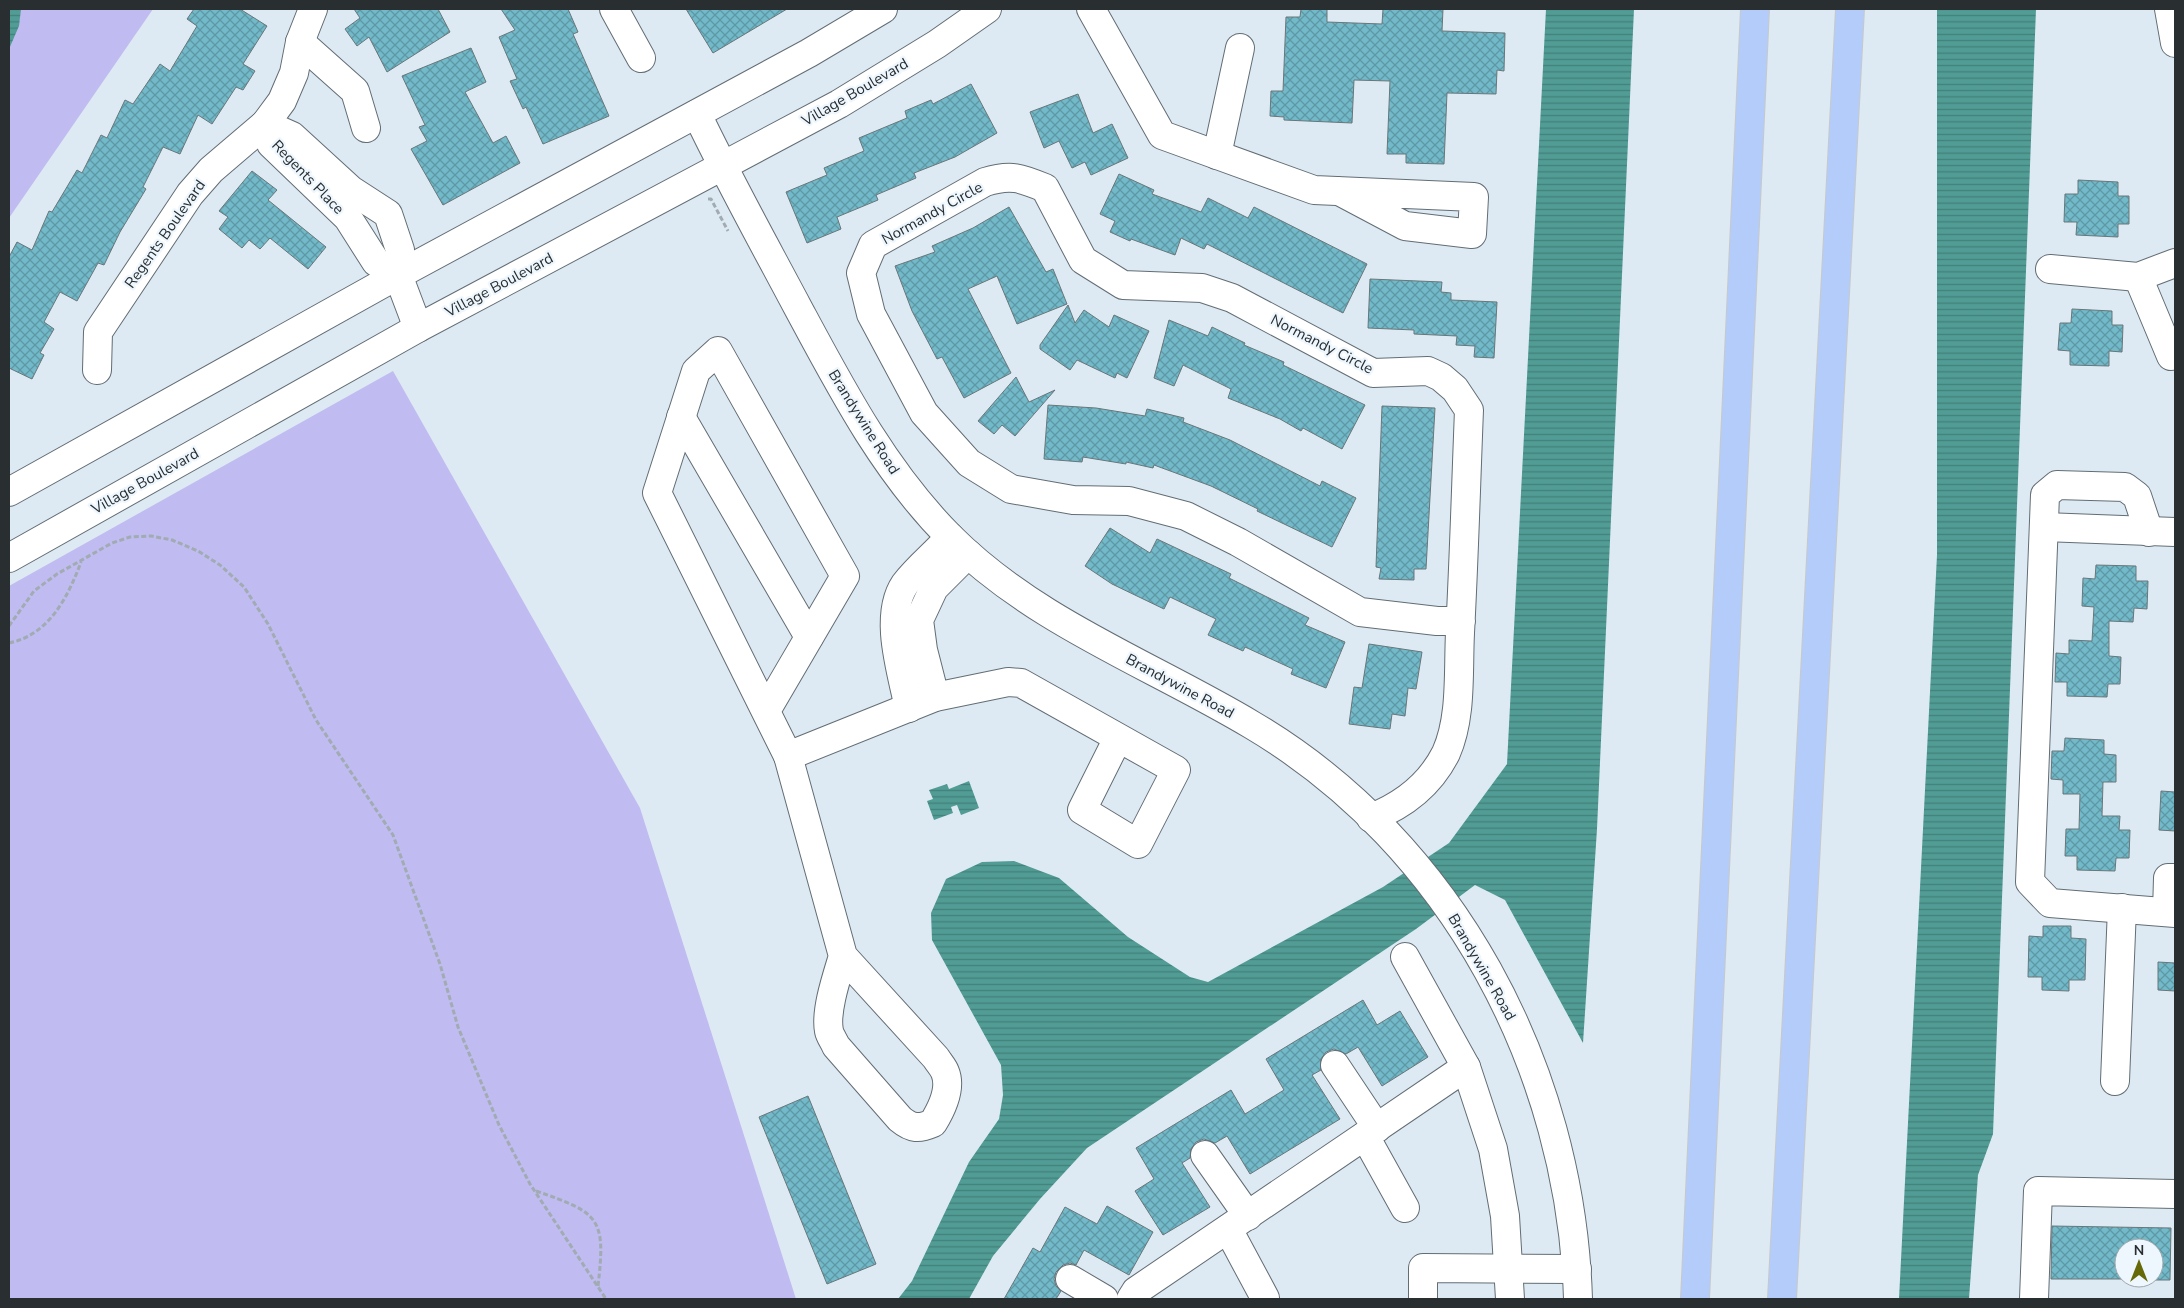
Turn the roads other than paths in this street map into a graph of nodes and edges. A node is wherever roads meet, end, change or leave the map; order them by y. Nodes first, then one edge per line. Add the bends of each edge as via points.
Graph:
1 (313, 9) edge
2 (614, 9) edge
3 (882, 9) edge
4 (987, 9) edge
5 (1092, 9) edge
6 (1755, 9) edge
7 (1850, 9) edge
8 (2169, 9) edge
9 (300, 42) junction
10 (2175, 43) edge
11 (1240, 48) dead end
12 (642, 58) dead end
13 (697, 114) junction
14 (265, 124) junction
15 (366, 128) dead end
16 (1216, 155) junction
17 (722, 166) junction
18 (1339, 191) dead end
19 (2175, 263) edge
20 (2050, 269) dead end
21 (398, 275) junction
22 (2138, 277) junction
23 (418, 328) junction
24 (2171, 356) dead end
25 (97, 370) dead end
26 (681, 417) junction
27 (9, 492) edge
28 (2044, 527) junction
29 (2162, 532) edge
30 (959, 546) junction
31 (9, 558) edge
32 (1461, 620) junction
33 (809, 637) junction
34 (935, 698) junction
35 (909, 708) junction
36 (766, 711) junction
37 (1118, 738) dead end
38 (788, 756) junction
39 (1371, 818) junction
40 (2175, 878) edge
41 (2122, 908) junction
42 (2171, 913) edge
43 (843, 956) junction
44 (1405, 957) dead end
45 (1335, 1065) dead end
46 (1466, 1067) junction
47 (2115, 1080) dead end
48 (1371, 1132) junction
49 (1206, 1155) dead end
50 (2175, 1194) edge
51 (1405, 1208) dead end
52 (1238, 1222) junction
53 (1510, 1269) junction
54 (1577, 1269) junction
55 (1070, 1278) dead end
56 (1265, 1298) dead end
57 (1104, 1299) edge
58 (1131, 1299) edge
59 (1423, 1299) edge
60 (1510, 1299) edge
61 (1578, 1299) edge
62 (1695, 1299) edge
63 (1782, 1299) edge
64 (2034, 1299) edge

1 - 9 street, Regents Boulevard
2 - 12 street
3 - 13 street
4 - 17 street, Village Boulevard via 937,44 838,104
5 - 16 street via 1162,135
6 - 62 highway
7 - 63 highway
8 - 10 street
9 - 14 street, Regents Boulevard via 289,88
9 - 15 street via 355,91
11 - 16 street
13 - 17 street, Brandywine Road
13 - 21 street
14 - 21 street, Regents Place via 271,144 348,218 376,262
14 - 21 street, Regents Place via 292,136 351,190 388,214 400,250
14 - 25 street, Regents Boulevard via 211,170 190,194 98,332
16 - 18 street via 1314,190
17 - 23 street, Village Boulevard
17 - 30 street, Brandywine Road via 850,405 881,455 904,486
19 - 22 street
20 - 22 street
21 - 23 street, Regents Place
21 - 27 street
22 - 24 street
23 - 31 street, Village Boulevard
26 - 33 street
26 - 33 street via 696,371 718,351 845,576
26 - 36 street via 658,493
28 - 29 street
28 - 29 street via 2045,495 2057,486 2124,487 2137,496
28 - 41 street via 2030,882 2050,903
30 - 34 street via 919,620
30 - 35 street via 905,585 897,604 894,625
30 - 39 street, Brandywine Road via 1064,624 1256,727 1302,759
32 - 32 street, Normandy Circle via 1437,622 1360,612 1186,516 1129,501 1073,500 1011,489 969,463 924,413 872,314 861,273 874,245 985,182 1019,177 1046,188 1083,260 1123,285 1202,288 1232,298 1373,373 1428,371 1441,377 1455,389 1469,410
32 - 39 street, Normandy Circle via 1455,723 1446,751 1421,788 1398,806
33 - 36 street
34 - 35 street
34 - 37 street via 1021,682
35 - 38 street
36 - 38 street
38 - 43 street
39 - 54 street, Brandywine Road via 1412,861 1449,908 1500,993 1524,1044 1544,1096 1559,1151 1570,1206
40 - 42 street via 2168,878
41 - 42 street
41 - 47 street
43 - 43 street via 829,1024 836,1046 900,1120 916,1128 933,1123 946,1091 945,1072
44 - 46 street
45 - 48 street
46 - 48 street
46 - 53 street via 1493,1149
48 - 51 street
48 - 52 street
49 - 52 street
50 - 64 street via 2038,1191
52 - 56 street
52 - 58 street via 1136,1291
53 - 54 street
53 - 59 street via 1423,1268
53 - 60 street
54 - 61 street, Brandywine Road
55 - 57 street

